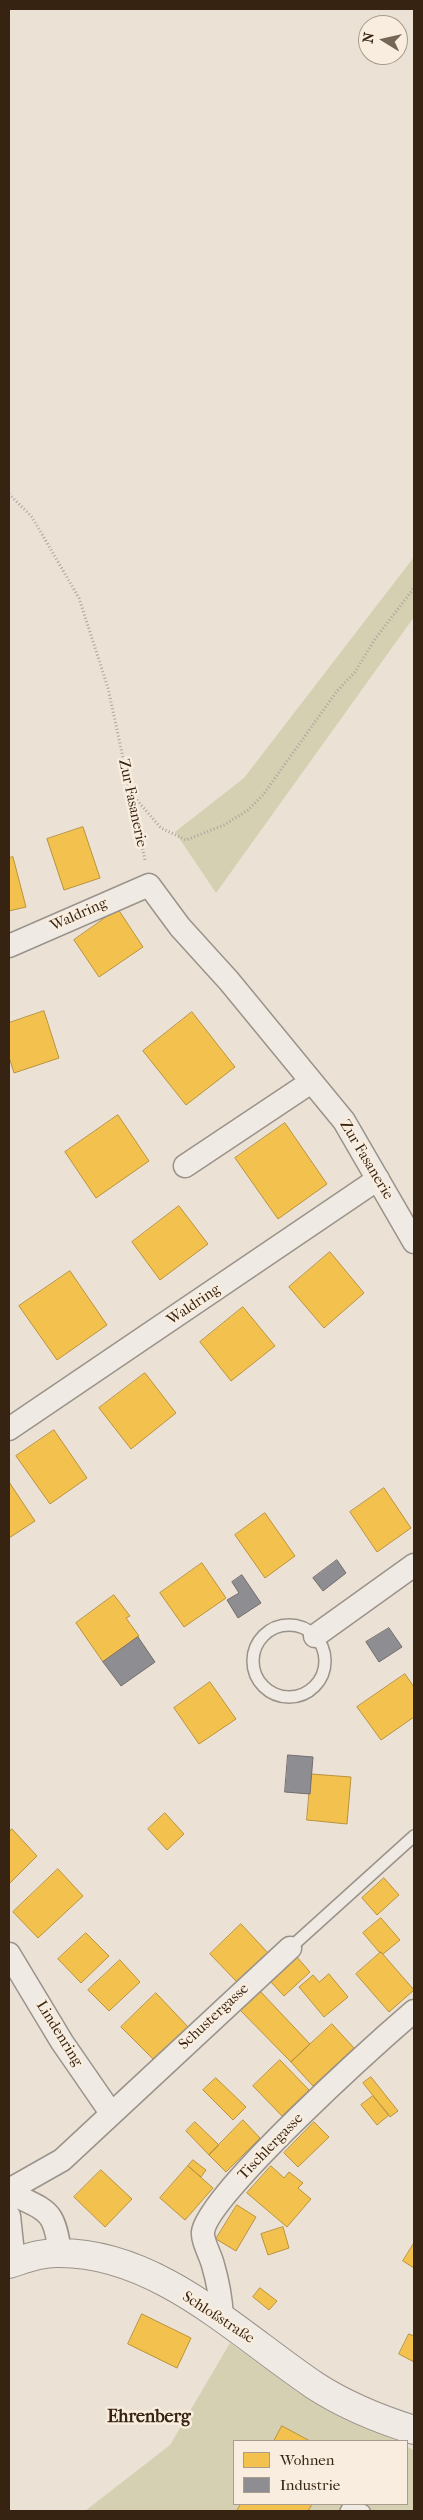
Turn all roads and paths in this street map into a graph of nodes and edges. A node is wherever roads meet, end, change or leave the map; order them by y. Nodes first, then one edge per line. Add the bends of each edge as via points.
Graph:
1 (9, 494) edge
2 (414, 588) edge
3 (130, 792) junction
4 (148, 885) junction
5 (9, 946) edge
6 (311, 1082) junction
7 (185, 1166) dead end
8 (378, 1179) junction
9 (414, 1242) edge
10 (9, 1430) edge
11 (414, 1565) edge
12 (315, 1636) junction
13 (414, 1836) edge
14 (290, 1948) joint
15 (9, 1954) edge
16 (414, 2010) edge
17 (111, 2113) junction
18 (9, 2191) edge
19 (9, 2216) edge
20 (60, 2252) junction
21 (11, 2263) edge
22 (222, 2317) junction
23 (414, 2430) edge
24 (352, 2505) edge
25 (364, 2511) edge

1 - 3 path, Zur Fasanerie via 32,517 79,598 108,688
2 - 3 path via 375,639 356,672 337,691 263,795 248,810 224,825 186,840 162,828
3 - 4 path, Zur Fasanerie
4 - 5 street, Waldring
4 - 6 street, Zur Fasanerie via 180,927 282,1043
6 - 7 street
6 - 8 street, Zur Fasanerie via 344,1121
8 - 9 street, Zur Fasanerie
8 - 10 street, Waldring
11 - 12 street
12 - 12 lane via 305,1628 293,1625 281,1625 265,1634 255,1649 253,1661 255,1673 270,1692 292,1697 313,1688 324,1668 321,1645
13 - 14 lane, Schustergasse
14 - 17 street, Schustergasse
15 - 17 street, Lindenring via 62,2042
16 - 22 street, Tischlergasse via 294,2123 212,2210 202,2233 220,2290
17 - 18 street, Schustergasse via 62,2160
18 - 20 street via 50,2214 57,2229
19 - 21 street
20 - 21 street, Schloßstraße
20 - 22 street, Schloßstraße via 100,2256 150,2275
22 - 23 street, Schloßstraße via 316,2386 387,2422
24 - 25 lane

